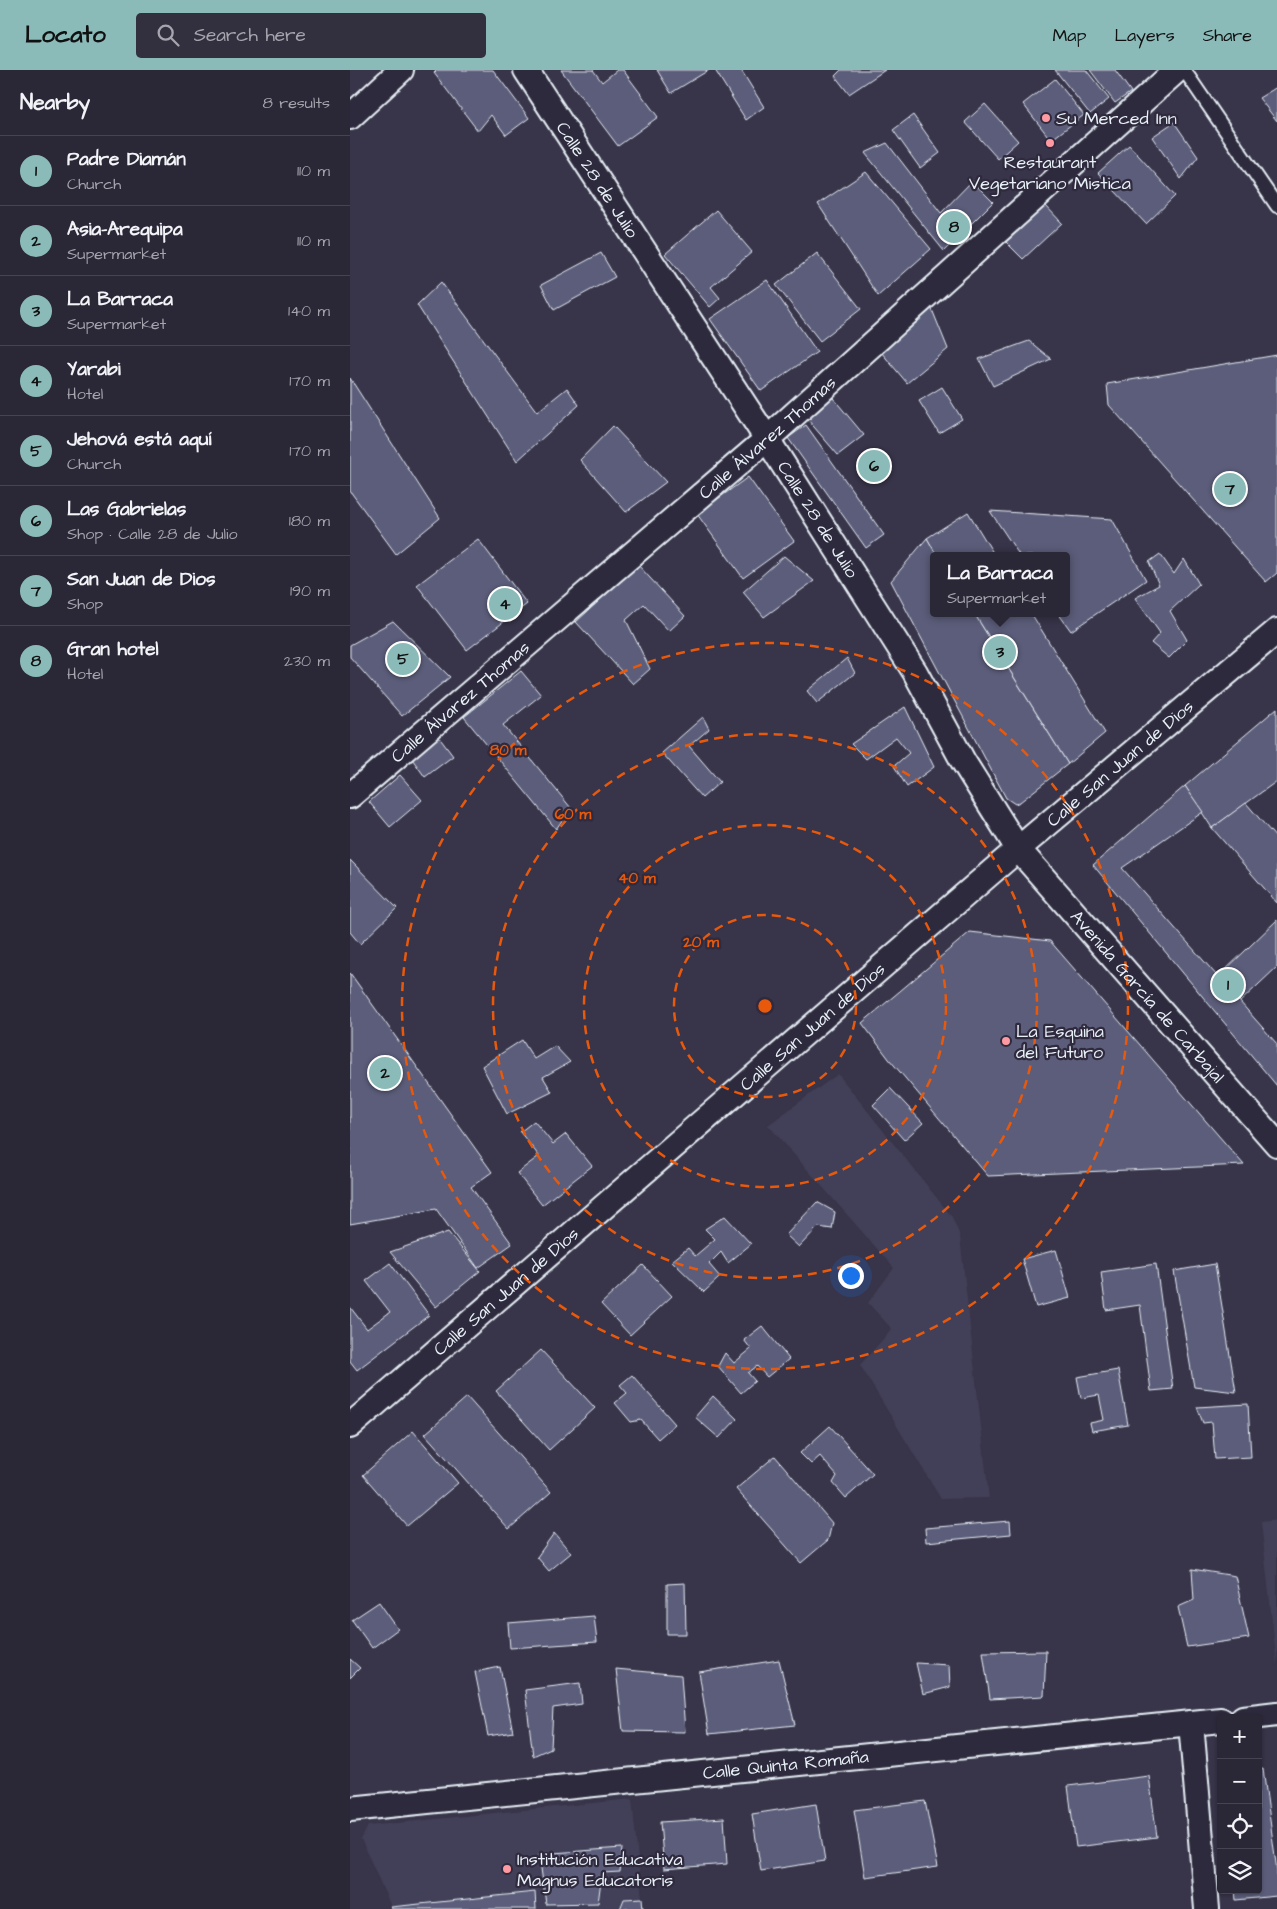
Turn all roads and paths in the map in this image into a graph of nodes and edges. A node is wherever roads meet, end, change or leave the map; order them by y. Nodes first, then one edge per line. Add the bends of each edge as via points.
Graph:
1 (401, 70) edge
2 (526, 70) edge
3 (1177, 70) edge
4 (1184, 70) edge
5 (350, 117) edge
6 (1277, 206) edge
7 (767, 439) junction
8 (1277, 631) edge
9 (350, 796) edge
10 (1018, 849) junction
11 (1277, 1144) edge
12 (350, 1426) edge
13 (1277, 1714) edge
14 (1262, 1716) edge
15 (1217, 1720) edge
16 (1191, 1723) junction
17 (350, 1809) edge
18 (1207, 1909) edge

1 - 5 street
2 - 7 street, Calle 28 de Julio
3 - 7 street, Calle Álvarez Thomas
4 - 6 lane
7 - 9 street, Calle Álvarez Thomas
7 - 10 street, Calle 28 de Julio via 914,672
8 - 10 street, Calle San Juan de Dios
10 - 11 street, Avenida García de Carbajal
10 - 12 street, Calle San Juan de Dios
13 - 14 street
15 - 16 street, Calle Quinta Romaña
16 - 17 street, Calle Quinta Romaña
16 - 18 street

